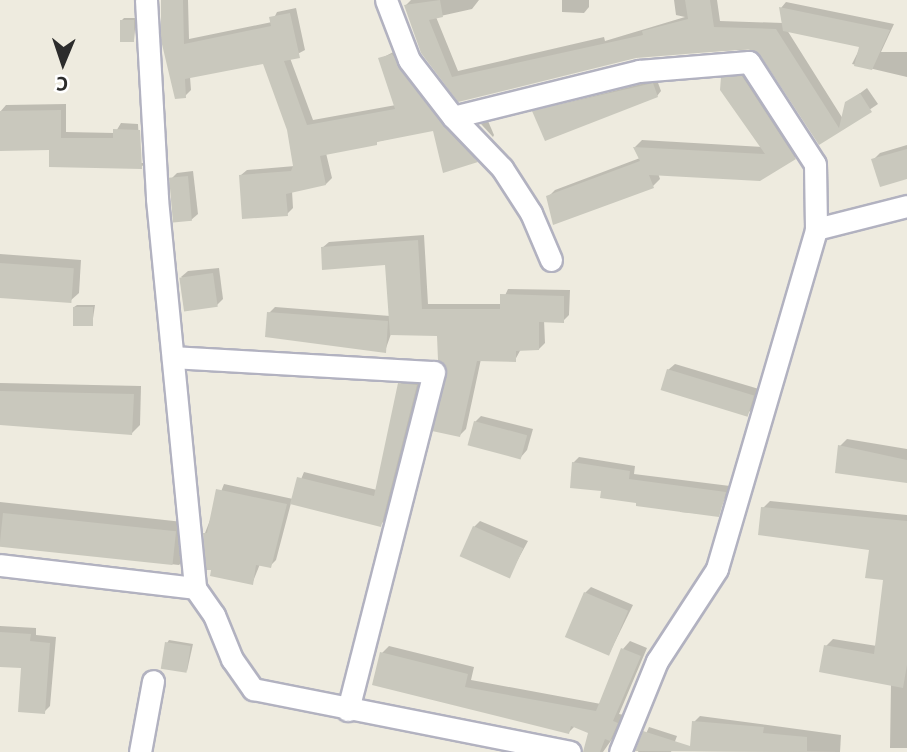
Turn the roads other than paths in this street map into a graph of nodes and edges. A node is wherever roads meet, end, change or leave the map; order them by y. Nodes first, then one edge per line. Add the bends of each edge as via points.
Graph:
1 (146, 0) edge
2 (386, 0) edge
3 (453, 117) junction
4 (907, 206) edge
5 (816, 229) junction
6 (551, 260) dead end
7 (173, 357) junction
8 (0, 565) edge
9 (195, 588) junction
10 (153, 681) dead end
11 (348, 710) junction
12 (140, 752) edge
13 (570, 752) edge
14 (620, 752) edge

1 - 7 street via 157,199
2 - 3 street via 409,60
3 - 5 street via 639,71 749,62 815,164
3 - 6 street via 502,168 531,213
4 - 5 street
5 - 14 street via 717,569 657,661
7 - 9 street
7 - 11 street via 434,372
8 - 9 street
9 - 11 street via 253,689
10 - 12 street
11 - 13 street

